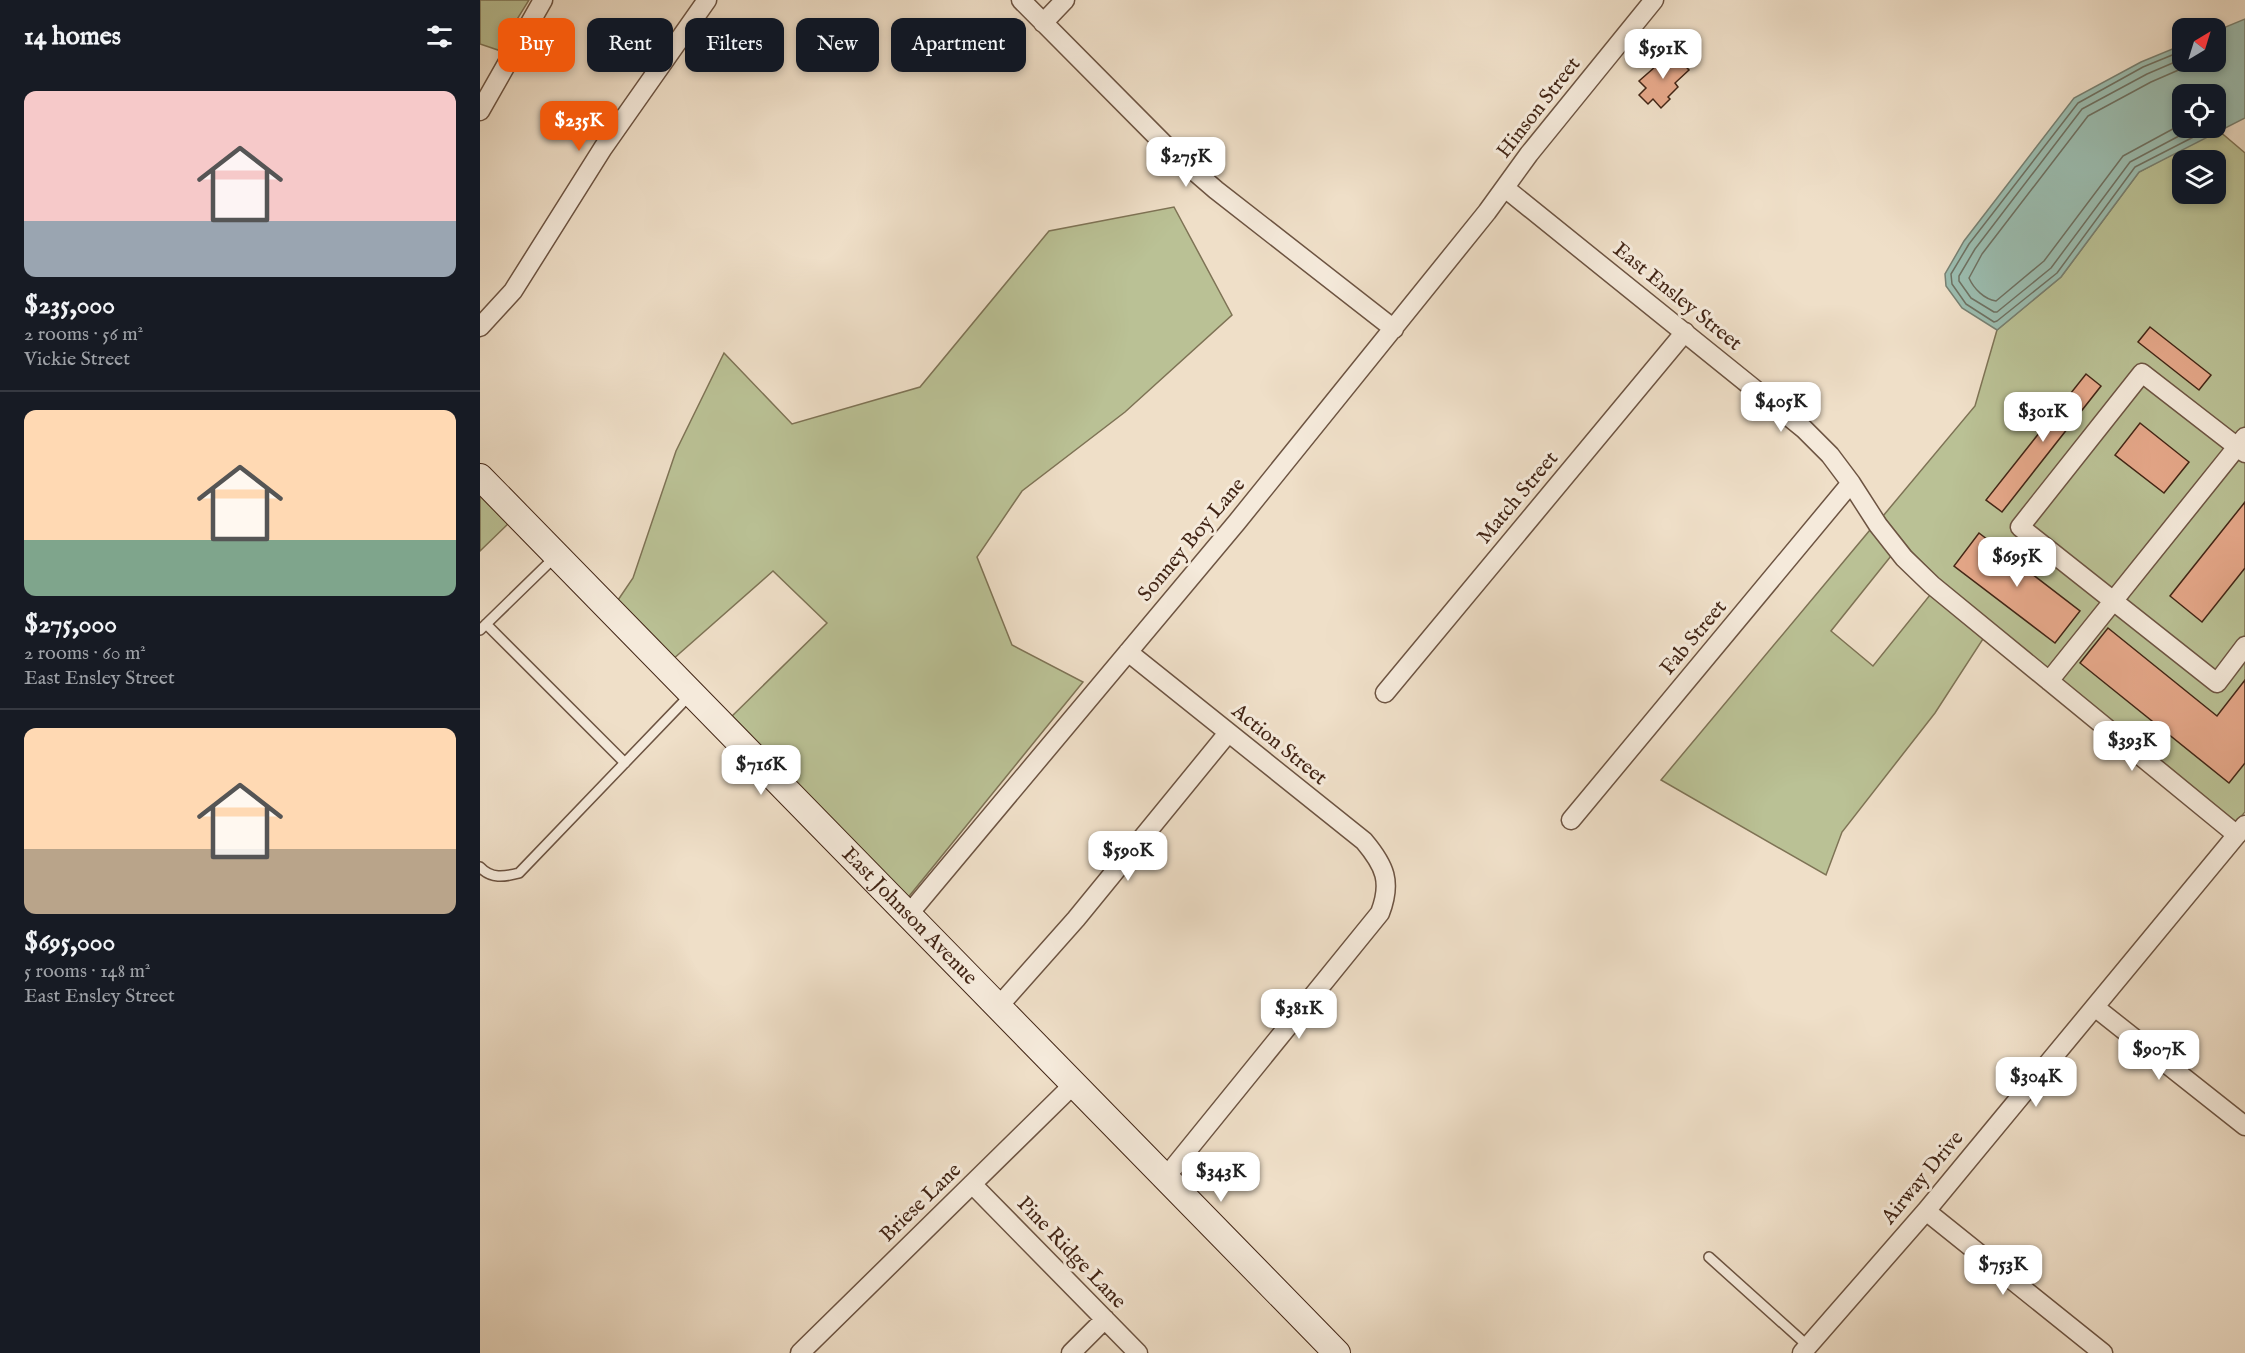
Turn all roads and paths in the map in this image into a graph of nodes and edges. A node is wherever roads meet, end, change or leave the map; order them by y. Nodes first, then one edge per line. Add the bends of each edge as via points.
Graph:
1 (543, 0) edge
2 (707, 0) edge
3 (1021, 0) edge
4 (1065, 0) edge
5 (1654, 0) edge
6 (1043, 23) junction
7 (480, 111) edge
8 (1505, 188) junction
9 (480, 327) edge
10 (1394, 329) junction
11 (1685, 332) junction
12 (2242, 446) edge
13 (480, 477) edge
14 (1851, 483) junction
15 (557, 555) junction
16 (2113, 602) junction
17 (483, 627) edge
18 (2245, 646) edge
19 (1128, 652) junction
20 (2049, 681) junction
21 (1385, 693) dead end
22 (691, 694) junction
23 (1228, 733) junction
24 (625, 763) junction
25 (1571, 820) dead end
26 (2241, 830) edge
27 (480, 867) edge
28 (908, 915) junction
29 (998, 1007) junction
30 (2096, 1008) junction
31 (1074, 1084) junction
32 (2245, 1126) edge
33 (1165, 1178) junction
34 (972, 1184) junction
35 (1926, 1211) junction
36 (1709, 1257) dead end
37 (1105, 1319) junction
38 (1805, 1350) edge
39 (800, 1353) edge
40 (1071, 1353) edge
41 (1138, 1353) edge
42 (1337, 1353) edge
43 (2103, 1353) edge

1 - 7 street
2 - 9 street via 603,148 513,291
3 - 6 street
4 - 6 street
5 - 8 street, Hinson Street
6 - 10 street via 1172,152
8 - 10 street, Sonney Boy Lane
8 - 11 street, East Ensley Street
10 - 19 street, Sonney Boy Lane
11 - 14 street, East Ensley Street via 1804,429
11 - 21 street, Match Street
12 - 16 street
12 - 16 street via 2142,373 2020,527
13 - 15 main road, East Johnson Avenue
14 - 20 street, East Ensley Street via 1878,525 1911,565
14 - 25 street, Fab Street
15 - 17 lane
15 - 22 main road, East Johnson Avenue
16 - 18 street via 2217,682
16 - 20 street
17 - 24 lane
19 - 23 street, Action Street
19 - 28 street, Sonney Boy Lane
20 - 26 street, East Ensley Street
22 - 24 lane
22 - 28 main road, East Johnson Avenue
23 - 29 street via 1076,919
23 - 33 street, Action Street via 1364,842 1378,859 1386,897 1380,913
24 - 27 lane via 519,873 502,877 485,873
26 - 30 street, Airway Drive
28 - 29 main road, East Johnson Avenue
29 - 31 main road, East Johnson Avenue
30 - 32 street
30 - 35 street, Airway Drive
31 - 33 main road, East Johnson Avenue
31 - 34 street, Briese Lane
33 - 42 main road, East Johnson Avenue
34 - 37 street, Pine Ridge Lane
34 - 39 street, Briese Lane
35 - 38 street, Airway Drive
35 - 43 street
36 - 38 lane
37 - 40 street
37 - 41 street, Pine Ridge Lane

